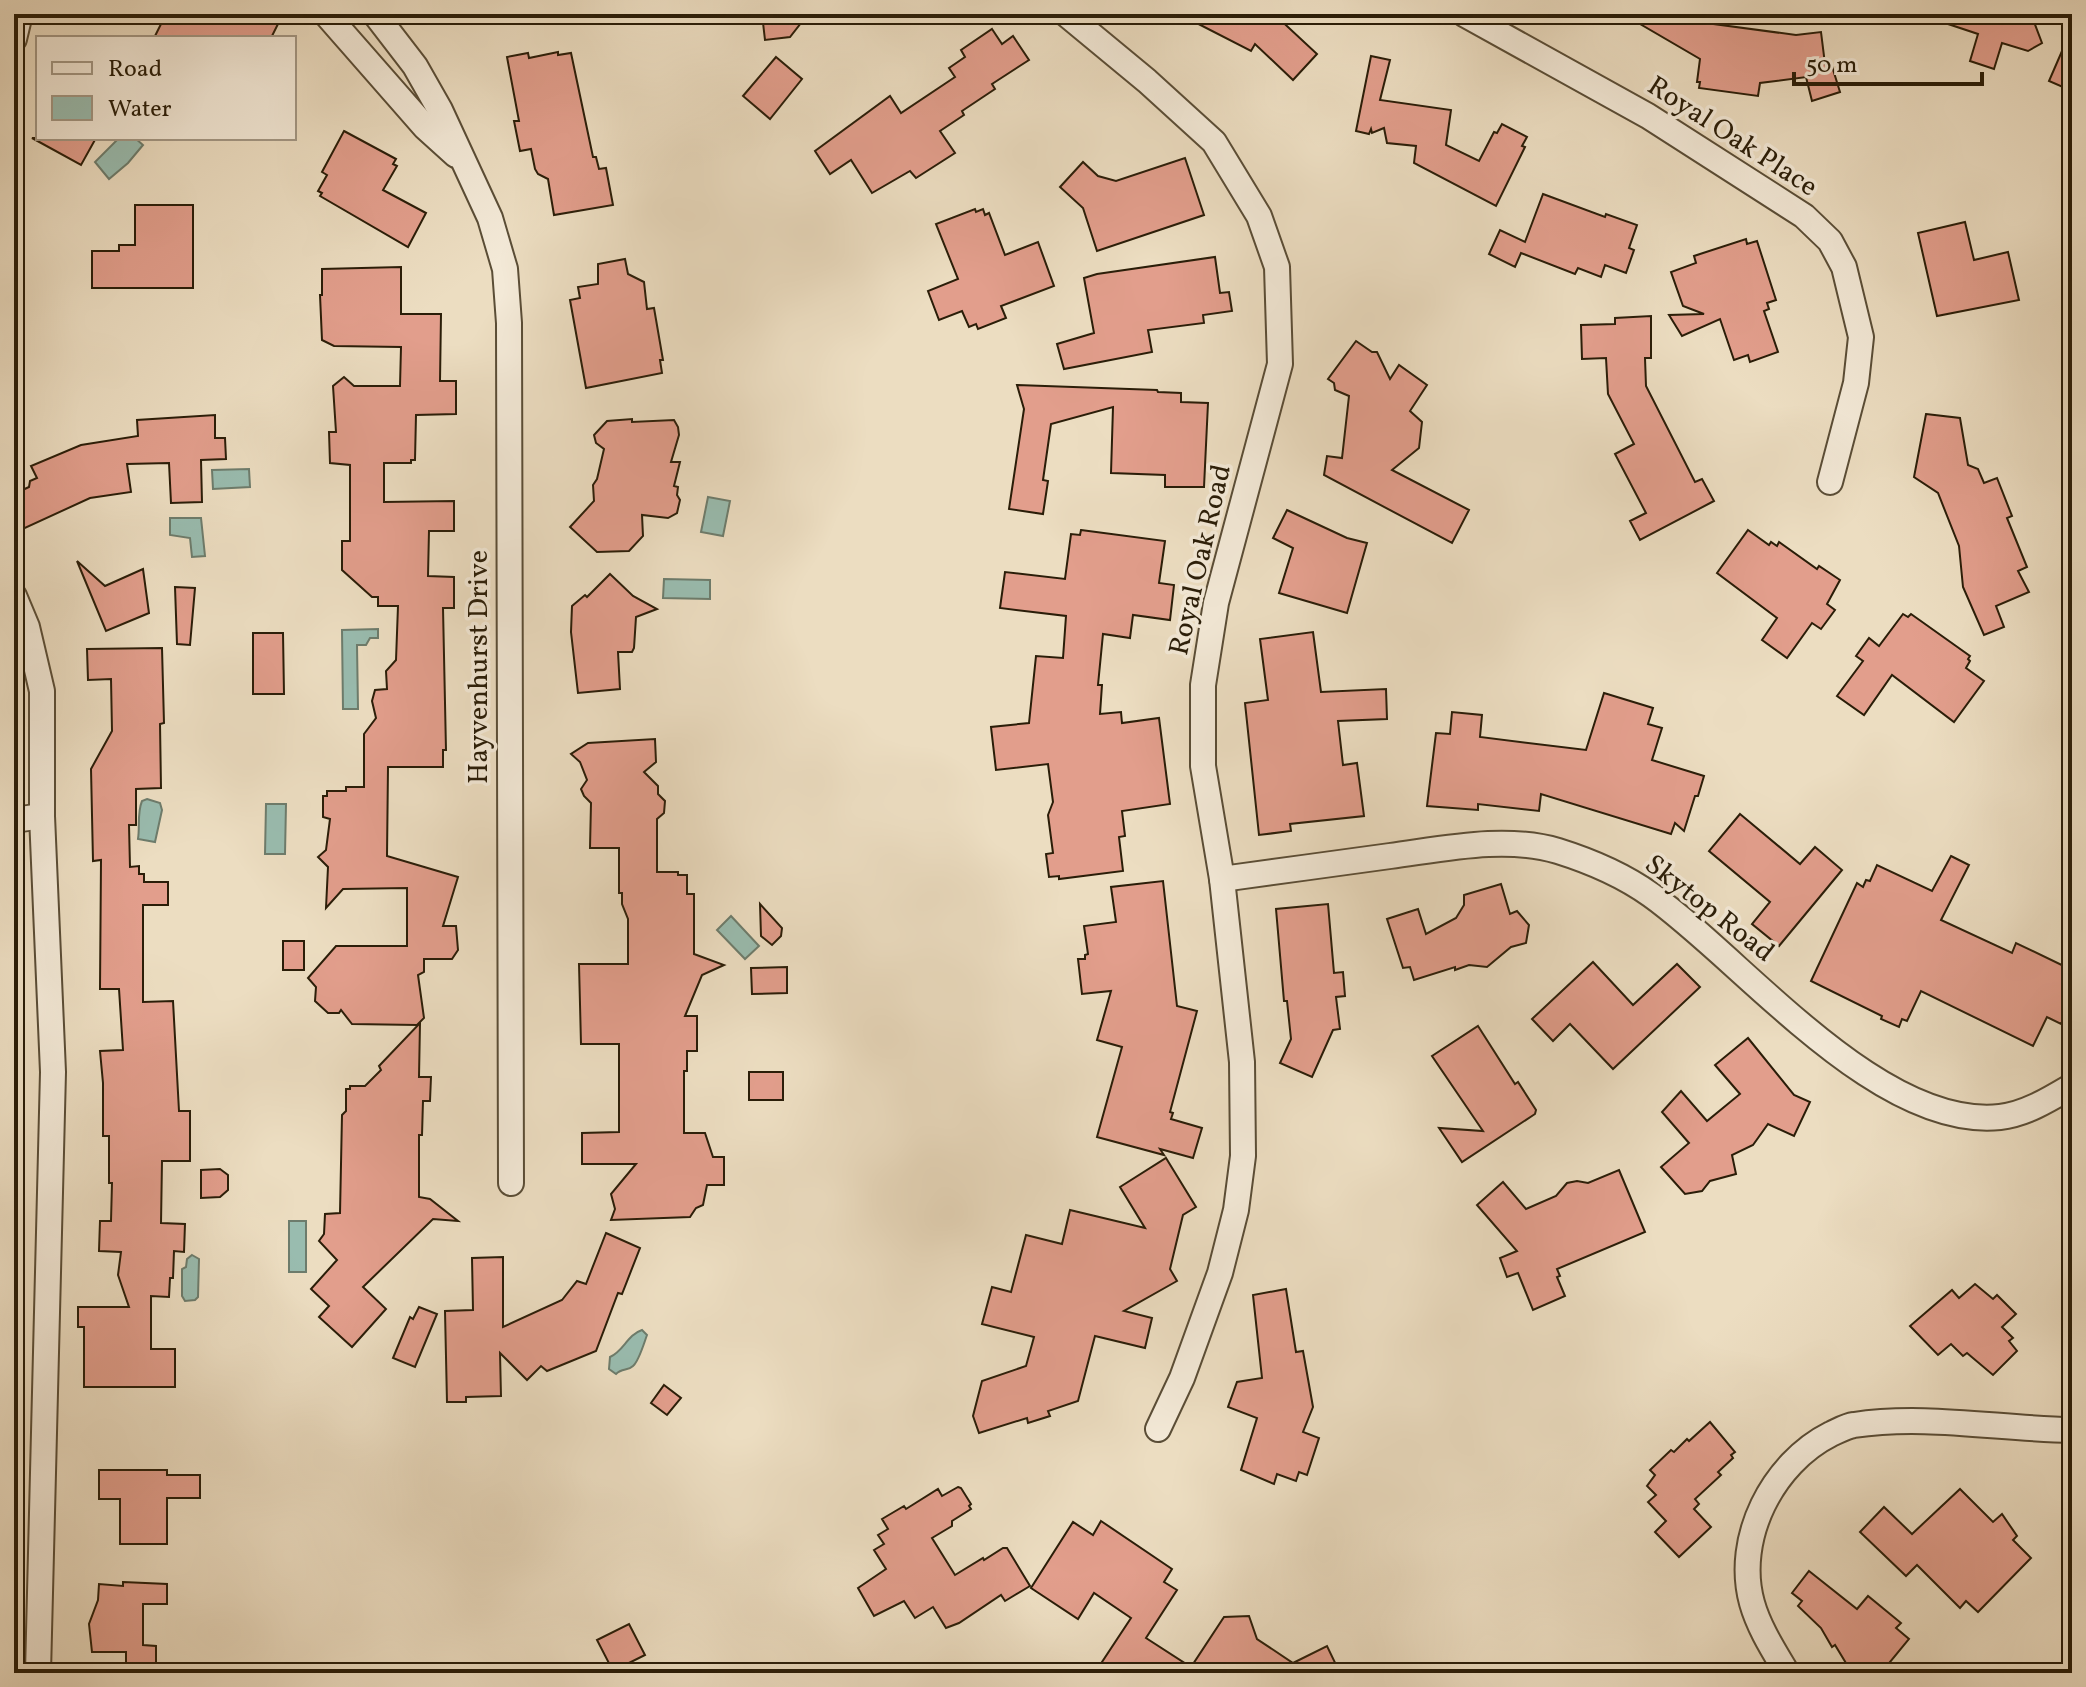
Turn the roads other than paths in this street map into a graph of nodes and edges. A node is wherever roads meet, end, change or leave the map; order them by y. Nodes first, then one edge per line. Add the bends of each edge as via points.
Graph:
1 (20, 14) edge
2 (326, 14) edge
3 (375, 14) edge
4 (1066, 14) edge
5 (1464, 14) edge
6 (14, 39) edge
7 (461, 160) junction
8 (1830, 482) dead end
9 (14, 596) edge
10 (42, 816) junction
11 (14, 820) edge
12 (1222, 879) junction
13 (2072, 1086) edge
14 (511, 1183) dead end
15 (1158, 1429) dead end
16 (2072, 1430) edge
17 (38, 1673) edge
18 (1787, 1673) edge

1 - 6 street
2 - 7 street, Hayvenhurst Drive via 425,127
3 - 7 street, Hayvenhurst Drive via 415,66
4 - 12 street, Royal Oak Road via 1214,142 1259,216 1277,267 1280,364 1216,603 1203,685 1203,766
5 - 8 street, Royal Oak Place via 1648,116 1804,216 1830,241 1848,279 1861,337 1856,383
7 - 14 street, Hayvenhurst Drive via 490,218 505,269 509,323
9 - 10 street via 42,691
10 - 11 street
10 - 17 street via 53,1072
12 - 13 street, Skytop Road via 1467,845 1555,850 1606,868 1649,894 1844,1059 1915,1102 1952,1114 2000,1117 2037,1106
12 - 15 street, Royal Oak Road via 1242,1062 1243,1156 1220,1273
16 - 18 street via 1909,1422 1850,1425 1796,1458 1766,1496 1753,1531 1748,1571 1752,1602

